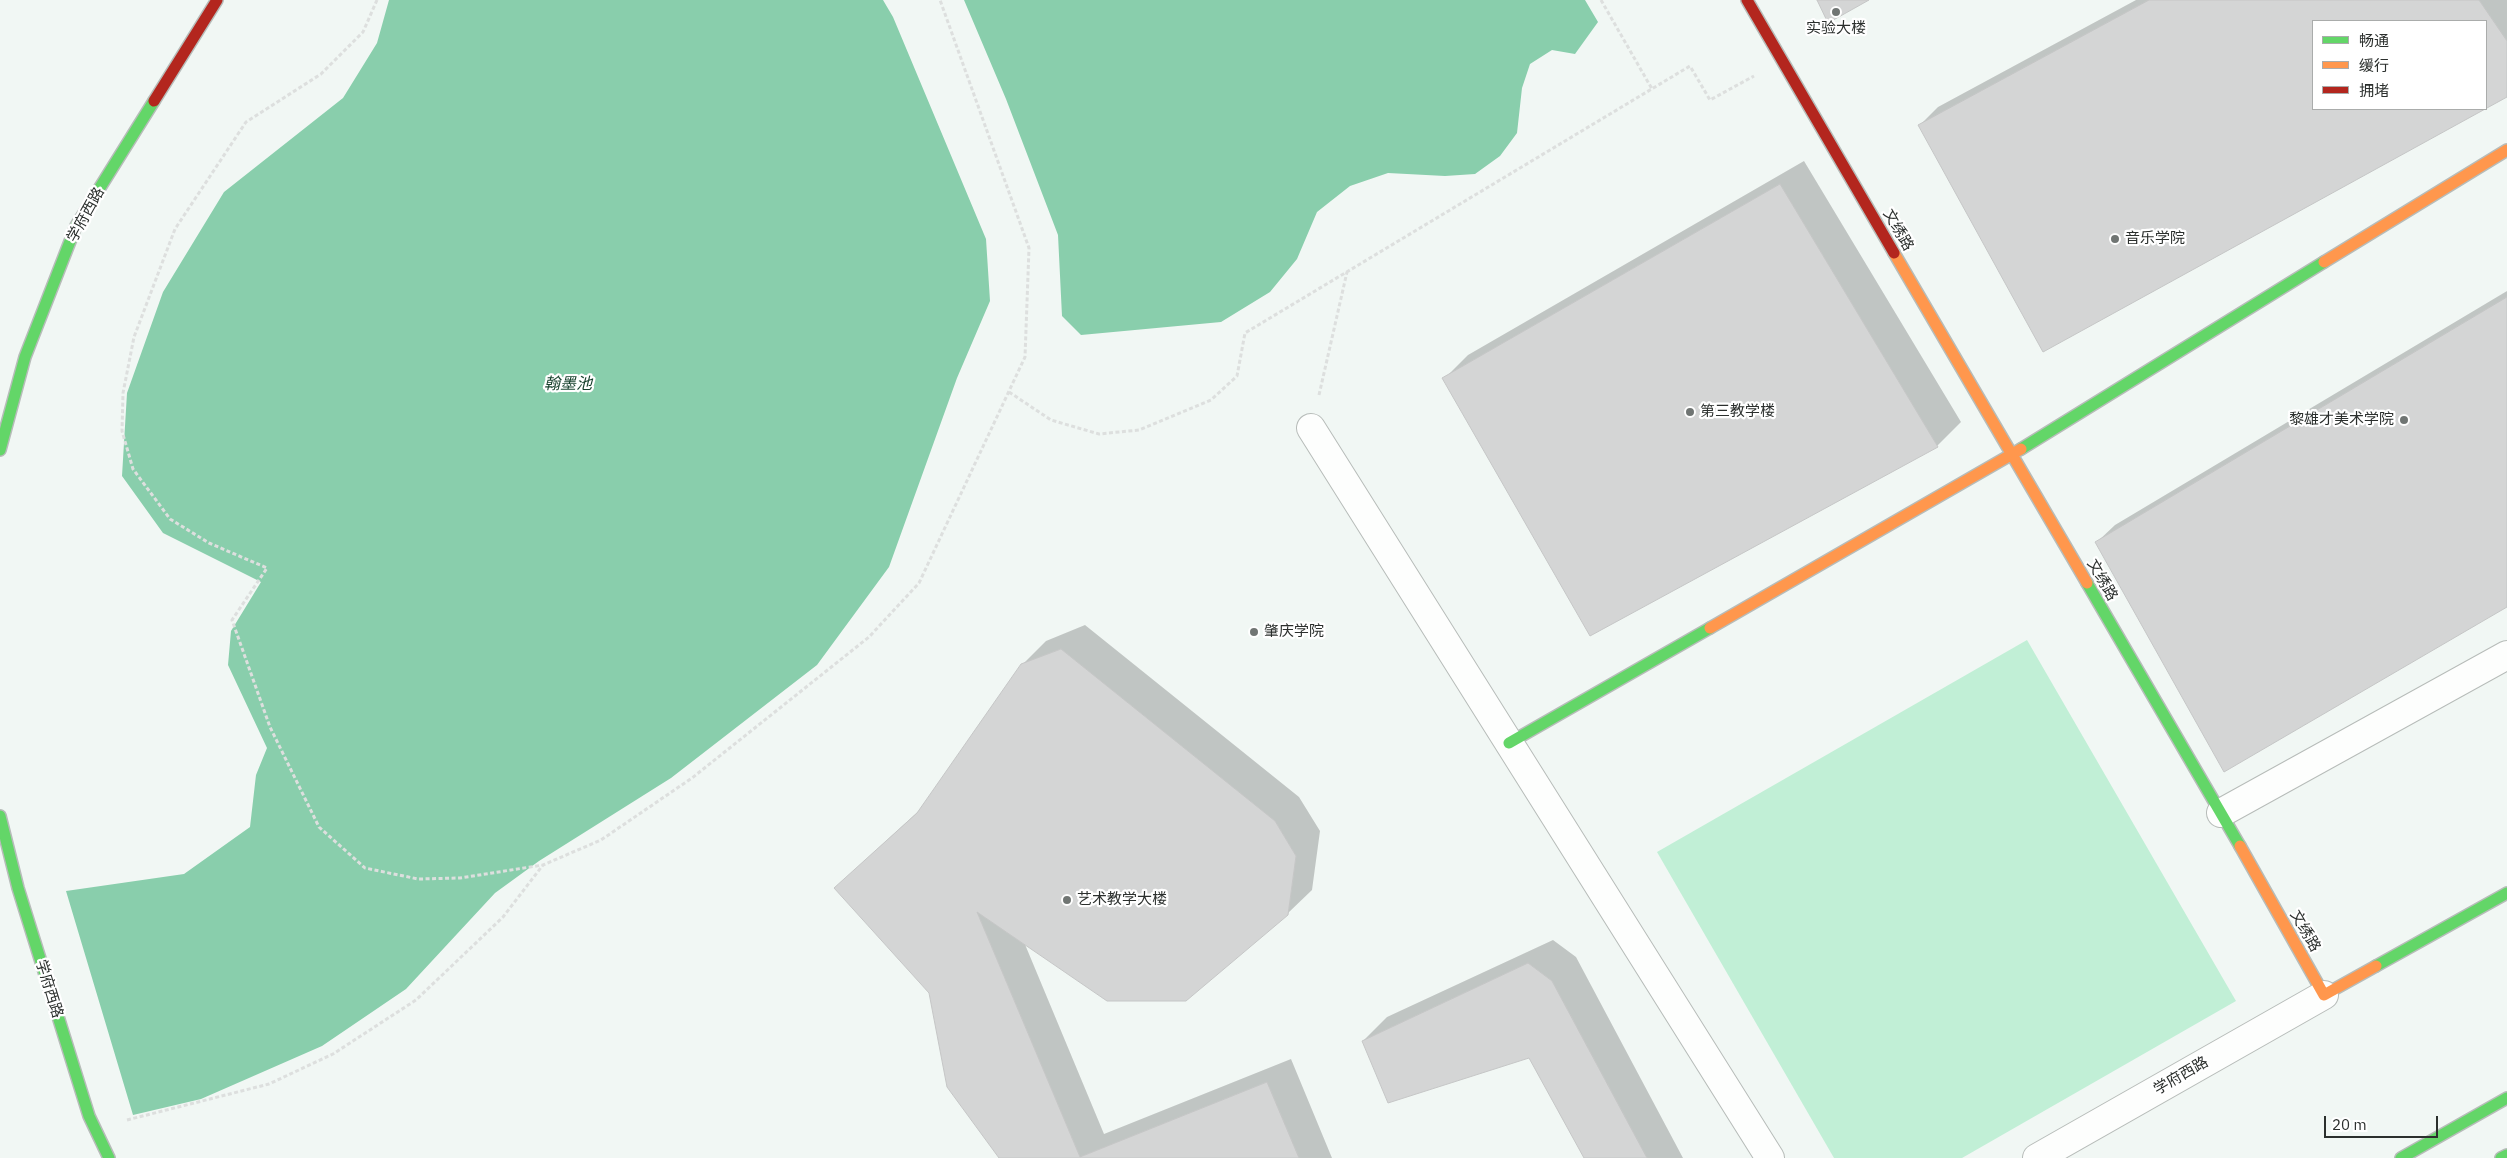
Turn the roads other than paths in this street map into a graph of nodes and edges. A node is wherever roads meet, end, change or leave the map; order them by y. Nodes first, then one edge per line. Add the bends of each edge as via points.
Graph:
1 (217, 0) edge
2 (1747, 0) edge
3 (2507, 150) edge
4 (1311, 428) road end
5 (0, 450) edge
6 (2012, 454) junction
7 (2507, 656) edge
8 (1509, 743) junction
9 (2221, 813) junction
10 (0, 816) edge
11 (2507, 893) edge
12 (2324, 995) junction
13 (2507, 1098) edge
14 (2507, 1154) edge
15 (110, 1158) edge
16 (1770, 1158) edge
17 (2037, 1158) edge
18 (2401, 1158) edge
19 (2501, 1158) edge

1 - 5 street, 学府西路 via 76,226 26,357
2 - 6 street, 文绣路
3 - 6 street
4 - 8 street
6 - 8 street
6 - 9 street, 文绣路
7 - 9 street
8 - 16 street
9 - 12 street, 文绣路
10 - 15 street, 学府西路 via 18,888 89,1116
11 - 12 street
12 - 17 street, 学府西路
13 - 18 street
14 - 19 street

